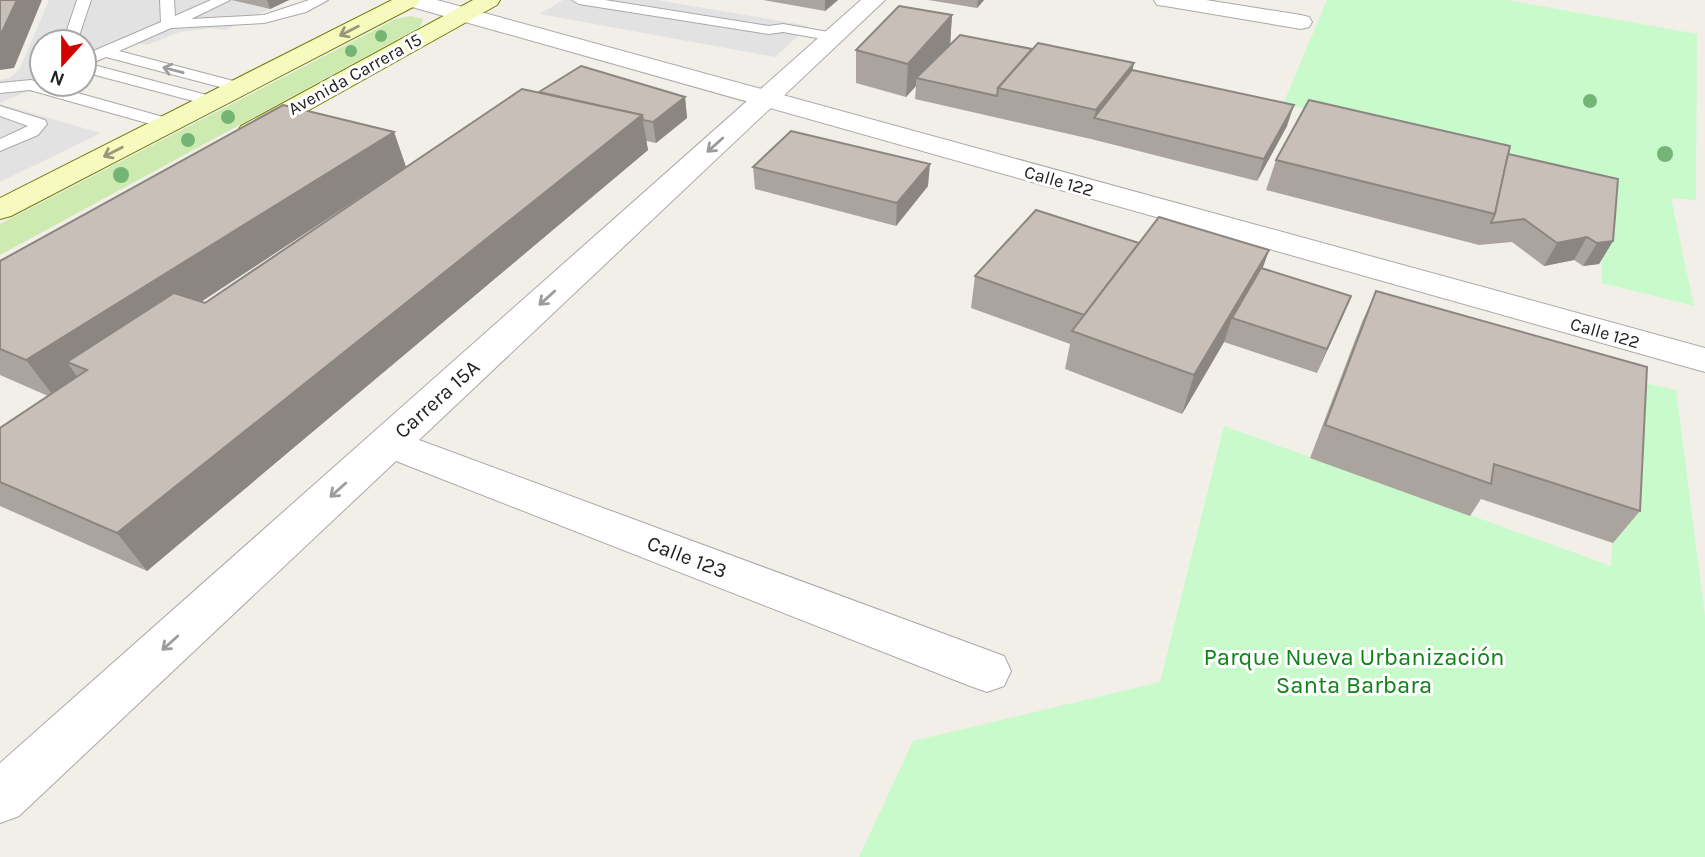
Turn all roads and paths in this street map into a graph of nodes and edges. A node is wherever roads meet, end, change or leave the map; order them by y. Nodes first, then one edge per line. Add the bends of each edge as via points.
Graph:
1 (83, 0) edge
2 (167, 0) edge
3 (223, 0) edge
4 (321, 0) edge
5 (411, 0) edge
6 (489, 0) edge
7 (579, 0) edge
8 (874, 0) edge
9 (1164, 0) edge
10 (463, 14) junction
11 (1301, 22) dead end
12 (168, 24) junction
13 (74, 28) edge
14 (831, 40) junction
15 (104, 52) junction
16 (98, 55) edge
17 (98, 71) edge
18 (28, 83) edge
19 (28, 86) edge
20 (239, 87) junction
21 (0, 88) edge
22 (87, 98) edge
23 (0, 99) edge
24 (766, 99) junction
25 (212, 101) junction
26 (0, 111) edge
27 (168, 124) junction
28 (226, 145) edge
29 (0, 146) edge
30 (0, 210) edge
31 (1705, 360) edge
32 (388, 443) junction
33 (987, 671) dead end
34 (0, 798) edge

1 - 13 lane
2 - 12 lane
3 - 12 lane
4 - 12 lane via 269,20
5 - 10 street, Calle 122
5 -> 20 main road, Avenida Carrera 15
6 - 10 main road, Avenida Carrera 15
7 - 14 lane
8 - 14 street, Carrera 15A
9 - 11 street
10 - 24 street, Calle 122
10 - 28 main road, Avenida Carrera 15
12 - 15 lane
14 - 24 street, Carrera 15A
15 - 16 lane
20 -> 15 lane
17 - 25 lane
18 - 21 lane
19 - 23 lane
20 - 25 main road, Avenida Carrera 15
22 - 27 lane
24 - 31 street, Calle 122
24 -> 32 street, Carrera 15A
25 - 27 main road, Avenida Carrera 15
26 - 29 lane via 39,124
27 -> 30 main road, Avenida Carrera 15
32 - 33 street, Calle 123
32 -> 34 street, Carrera 15A

